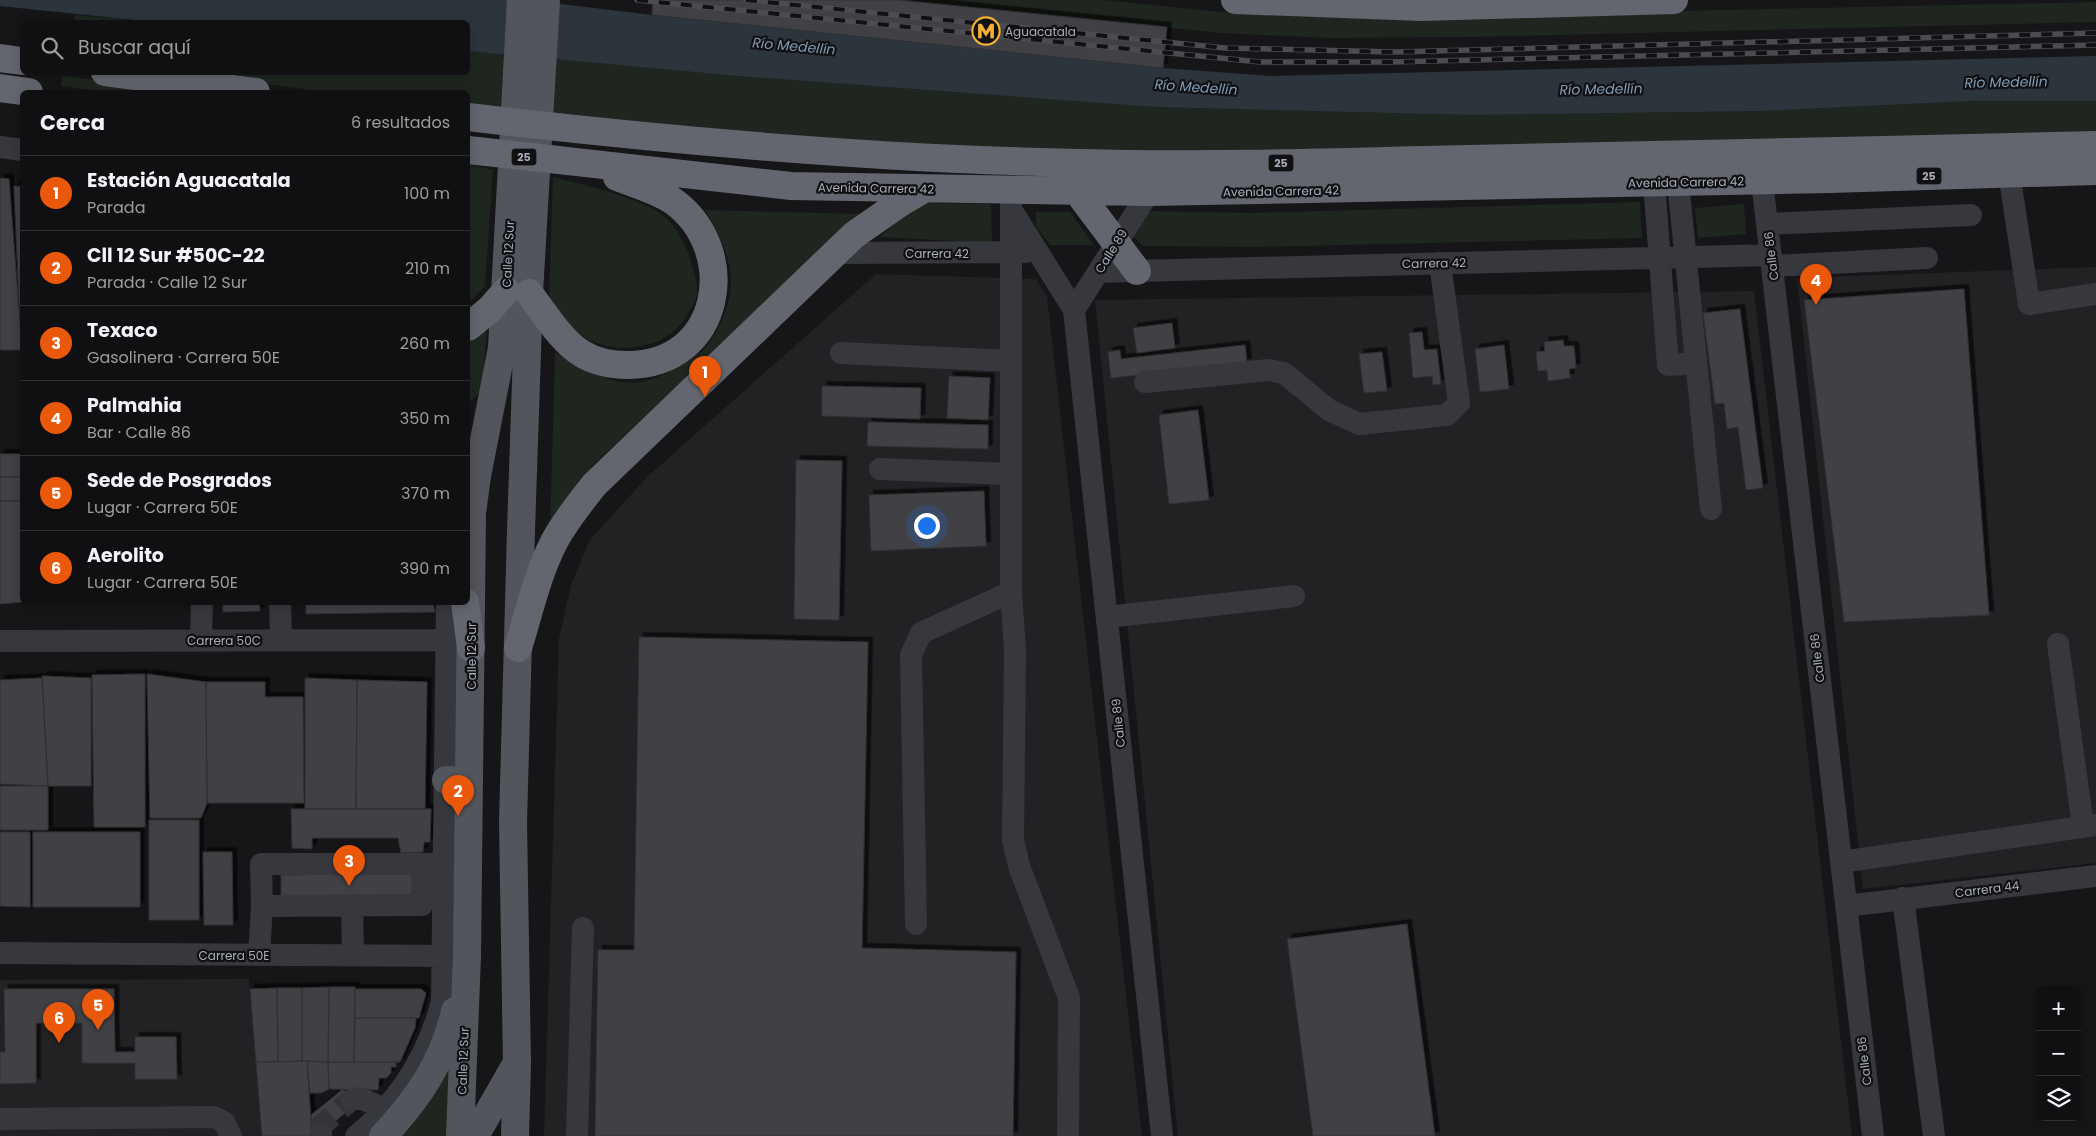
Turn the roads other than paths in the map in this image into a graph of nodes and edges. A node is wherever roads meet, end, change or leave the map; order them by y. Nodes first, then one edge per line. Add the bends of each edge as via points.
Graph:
1 (521, 0) edge
2 (546, 0) edge
3 (1235, 0) edge
4 (1674, 0) edge
5 (0, 58) edge
6 (20, 61) edge
7 (122, 75) edge
8 (0, 88) edge
9 (240, 90) edge
10 (20, 91) edge
11 (470, 117) edge
12 (2096, 145) edge
13 (0, 147) edge
14 (20, 150) edge
15 (470, 150) edge
16 (581, 163) junction
17 (2096, 171) edge
18 (2009, 173) junction
19 (1762, 181) junction
20 (1666, 182) junction
21 (925, 189) junction
22 (1077, 191) junction
23 (1149, 192) junction
24 (524, 194) junction
25 (1010, 199) junction
26 (1971, 214) dead end
27 (1767, 224) junction
28 (1116, 243) junction
29 (1011, 252) junction
30 (1038, 252) junction
31 (836, 253) junction
32 (1660, 257) junction
33 (1686, 257) junction
34 (1927, 258) dead end
35 (1771, 260) junction
36 (1440, 263) junction
37 (1137, 271) junction
38 (1098, 272) junction
39 (518, 292) junction
40 (2096, 294) edge
41 (1074, 310) junction
42 (470, 325) edge
43 (841, 353) dead end
44 (1011, 361) junction
45 (1696, 363) junction
46 (1145, 382) dead end
47 (880, 469) dead end
48 (1011, 474) junction
49 (1712, 509) dead end
50 (470, 533) edge
51 (1011, 592) junction
52 (1294, 596) dead end
53 (202, 605) edge
54 (280, 605) edge
55 (448, 605) edge
56 (463, 605) edge
57 (465, 605) edge
58 (1107, 617) junction
59 (201, 640) junction
60 (281, 640) junction
61 (0, 641) edge
62 (459, 644) junction
63 (2058, 644) dead end
64 (518, 648) junction
65 (458, 780) junction
66 (2090, 825) edge
67 (1841, 862) junction
68 (422, 864) junction
69 (445, 864) junction
70 (2096, 876) edge
71 (1904, 898) junction
72 (352, 905) junction
73 (262, 906) junction
74 (1846, 906) junction
75 (916, 924) dead end
76 (583, 928) dead end
77 (0, 953) edge
78 (259, 955) junction
79 (353, 955) junction
80 (456, 956) junction
81 (517, 1063) junction
82 (351, 1100) dead end
83 (385, 1109) junction
84 (0, 1119) edge
85 (231, 1136) edge
86 (356, 1136) edge
87 (383, 1136) edge
88 (460, 1136) edge
89 (475, 1136) edge
90 (515, 1136) edge
91 (577, 1136) edge
92 (1068, 1136) edge
93 (1162, 1136) edge
94 (1873, 1136) edge
95 (1934, 1136) edge

1 - 24 main road, Calle 12 Sur
2 - 24 main road, Calle 12 Sur
3 - 4 highway via 1421,7
5 - 6 highway
7 - 9 highway
8 - 10 highway
11 - 12 highway, Avenida Carrera 42 / 25 via 741,145 931,158 1080,163 1227,164 1638,157
13 - 14 street
15 - 16 highway, Avenida Carrera 42 / 25
16 - 21 highway, Avenida Carrera 42 / 25 via 791,186
16 - 39 highway via 672,200 690,216 703,238 712,264 714,289 709,313 693,340 672,356 644,365 603,363 580,353
17 - 18 highway, Avenida Carrera 42 / 25
18 - 19 highway, Avenida Carrera 42 / 25
18 - 40 street via 2029,304
19 - 20 highway, Avenida Carrera 42 / 25
19 - 27 street, Calle 86
20 - 23 highway, Avenida Carrera 42 / 25
20 - 32 street
20 - 33 street
21 - 25 highway, Avenida Carrera 42 / 25
21 - 31 highway via 876,219
22 - 23 highway, Avenida Carrera 42 / 25
22 - 25 highway, Avenida Carrera 42 / 25
22 - 28 highway
23 - 28 street, Calle 89
24 - 39 main road, Calle 12 Sur
25 - 29 street
25 - 30 street, Calle 89
26 - 27 street
27 - 35 street, Calle 86
28 - 37 highway
28 - 38 street, Calle 89
29 - 30 street, Carrera 42
29 - 31 street, Carrera 42
29 - 44 street
30 - 41 street, Calle 89
31 - 64 highway via 594,485 562,528 547,558
32 - 33 street, Carrera 42
32 - 36 street, Carrera 42
32 - 45 street via 1668,365
33 - 35 street, Carrera 42
33 - 45 street
34 - 35 street, Carrera 42
35 - 67 street, Calle 86
36 - 37 street, Carrera 42
36 - 46 street via 1459,402 1447,415 1359,424 1329,410 1284,373 1269,370
37 - 38 street, Carrera 42
38 - 41 street, Calle 89
39 - 42 highway
39 - 50 main road, Calle 12 Sur via 502,348 477,476
39 - 64 main road, Calle 12 Sur
41 - 58 street, Calle 89
43 - 44 street
44 - 48 street
45 - 49 street
47 - 48 street
48 - 51 street
51 - 75 street via 921,633 911,654
51 - 92 street via 1015,650 1013,840 1019,866 1069,998
52 - 58 street
53 - 59 street
54 - 60 street
55 - 62 street, Calle 12 Sur
56 - 62 main road, Calle 12 Sur
57 - 62 highway
58 - 93 street, Calle 89
59 - 60 street, Carrera 50C
59 - 61 street, Carrera 50C
60 - 62 street, Carrera 50C
62 - 65 main road, Calle 12 Sur
63 - 66 street
64 - 81 main road, Calle 12 Sur via 513,822
65 - 69 street, Calle 12 Sur
65 - 80 main road, Calle 12 Sur
66 - 67 street
67 - 74 street, Calle 86
68 - 69 street
68 - 72 street via 422,905
68 - 73 street via 262,864
69 - 80 street, Calle 12 Sur
70 - 71 street, Carrera 44
71 - 74 street, Carrera 44
71 - 95 street
72 - 73 street
72 - 79 street
73 - 78 street
74 - 94 street, Calle 86
76 - 91 street
77 - 78 street, Carrera 50E
78 - 79 street, Carrera 50E
79 - 80 street, Carrera 50E
80 - 83 street via 437,1021 416,1067
80 - 87 main road via 452,1026 442,1055 408,1110
80 - 88 main road, Calle 12 Sur
81 - 89 main road
81 - 90 main road, Calle 12 Sur
82 - 83 street via 360,1098
83 - 86 street
84 - 85 street via 214,1117 224,1122

